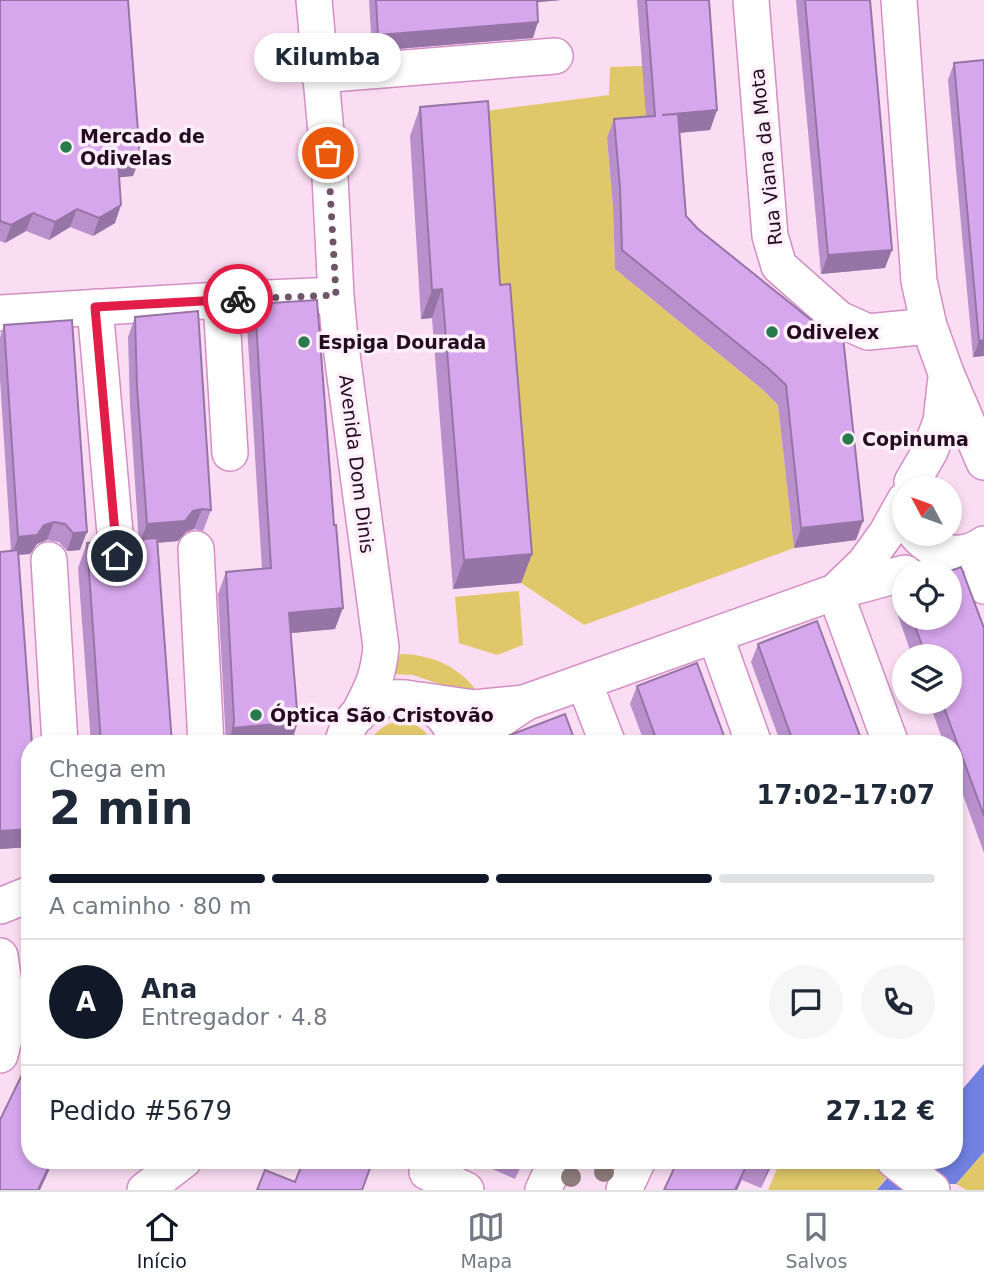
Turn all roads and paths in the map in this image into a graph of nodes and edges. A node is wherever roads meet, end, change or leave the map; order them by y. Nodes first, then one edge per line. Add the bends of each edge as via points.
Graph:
1 (314, 0) edge
2 (751, 0) edge
3 (899, 0) edge
4 (555, 56) dead end
5 (319, 75) junction
6 (336, 295) junction
7 (221, 299) junction
8 (95, 307) junction
9 (0, 313) edge
10 (929, 326) junction
11 (946, 373) junction
12 (230, 453) dead end
13 (984, 464) edge
14 (917, 476) edge
15 (917, 476) edge
16 (892, 523) edge
17 (928, 546) edge
18 (972, 548) edge
19 (196, 549) dead end
20 (117, 556) edge
21 (49, 560) dead end
22 (940, 560) edge
23 (892, 577) edge
24 (984, 586) edge
25 (835, 592) junction
26 (715, 635) junction
27 (584, 682) junction
28 (411, 698) junction
29 (527, 702) junction
30 (345, 733) edge
31 (59, 735) edge
32 (206, 735) edge
33 (454, 735) edge
34 (482, 735) edge
35 (605, 735) edge
36 (751, 735) edge
37 (888, 735) edge
38 (21, 898) edge
39 (0, 906) edge
40 (0, 956) edge
41 (0, 1055) edge
42 (173, 1169) edge
43 (428, 1169) edge
44 (552, 1169) edge
45 (634, 1169) edge
46 (905, 1169) edge
47 (151, 1188) edge
48 (466, 1190) edge
49 (542, 1190) edge
50 (624, 1190) edge
51 (932, 1190) edge

1 - 5 street, Avenida Dom Dinis
2 - 10 street, Rua Viana da Mota via 770,236 779,266 839,319 868,332
3 - 10 street via 919,281
4 - 5 street
5 - 6 street, Avenida Dom Dinis
6 - 7 street
6 - 30 street, Avenida Dom Dinis via 381,647 374,684
7 - 8 street
7 - 12 street
8 - 9 street
8 - 20 street
10 - 11 street
11 - 13 street
11 - 14 street via 941,421
13 - 15 street via 945,457
16 - 25 street via 865,563
17 - 18 street via 940,551
18 - 22 street
18 - 24 street
19 - 32 street
21 - 31 street
23 - 25 street
25 - 26 street
25 - 37 street
26 - 27 street
26 - 36 street
27 - 29 street
27 - 35 street
28 - 29 street via 474,708
28 - 30 street via 373,703
28 - 33 street via 441,714
29 - 34 street
38 - 39 street
40 - 41 street via 9,1019
42 - 47 street
43 - 48 street
44 - 49 street
45 - 50 street
46 - 51 street

